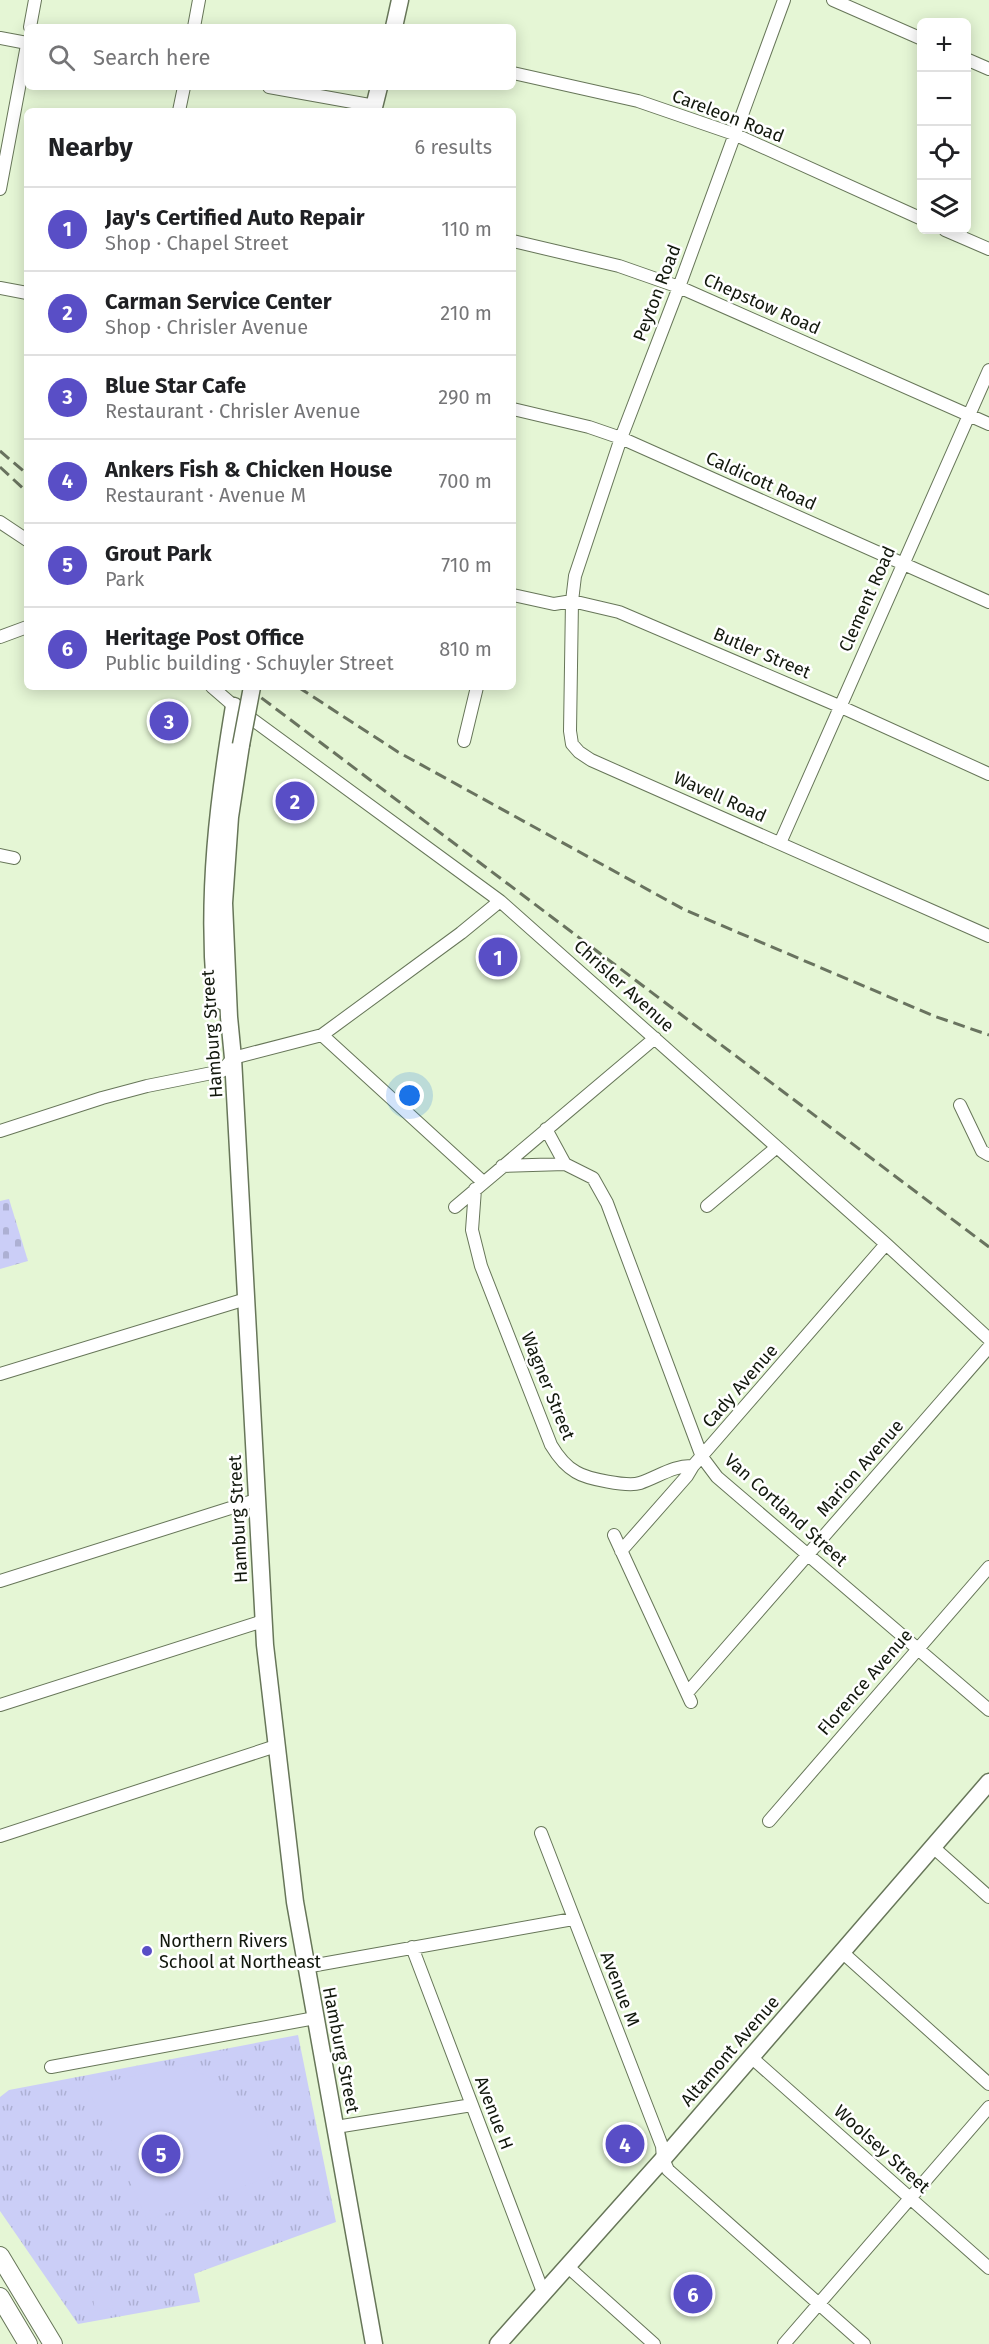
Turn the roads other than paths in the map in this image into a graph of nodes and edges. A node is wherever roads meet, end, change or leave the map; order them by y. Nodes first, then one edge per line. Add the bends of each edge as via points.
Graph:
1 (35, 0) edge
2 (199, 0) edge
3 (400, 0) edge
4 (784, 0) edge
5 (833, 0) edge
6 (31, 24) edge
7 (195, 24) edge
8 (395, 24) edge
9 (917, 37) edge
10 (0, 38) edge
11 (24, 43) edge
12 (24, 60) edge
13 (971, 61) edge
14 (989, 69) edge
15 (516, 74) edge
16 (183, 90) edge
17 (283, 90) edge
18 (378, 90) edge
19 (180, 108) edge
20 (369, 108) edge
21 (374, 108) edge
22 (734, 134) junction
23 (0, 189) edge
24 (917, 217) edge
25 (954, 234) edge
26 (516, 242) edge
27 (989, 249) edge
28 (679, 287) junction
29 (0, 288) edge
30 (24, 292) edge
31 (989, 370) edge
32 (516, 410) edge
33 (969, 415) junction
34 (989, 424) edge
35 (621, 438) junction
36 (0, 522) edge
37 (24, 538) edge
38 (903, 565) junction
39 (516, 596) edge
40 (572, 601) junction
41 (989, 603) edge
42 (24, 628) edge
43 (0, 637) edge
44 (215, 690) edge
45 (251, 690) edge
46 (476, 690) edge
47 (234, 706) junction
48 (839, 706) junction
49 (464, 741) dead end
50 (989, 774) edge
51 (780, 843) junction
52 (0, 855) edge
53 (14, 858) dead end
54 (500, 901) junction
55 (989, 936) edge
56 (228, 1004) junction
57 (322, 1035) junction
58 (655, 1038) junction
59 (233, 1058) junction
60 (960, 1105) dead end
61 (546, 1129) junction
62 (0, 1131) edge
63 (777, 1147) junction
64 (989, 1155) edge
65 (565, 1164) junction
66 (502, 1166) junction
67 (479, 1186) junction
68 (707, 1206) dead end
69 (455, 1207) dead end
70 (886, 1244) junction
71 (246, 1299) junction
72 (989, 1339) edge
73 (989, 1347) edge
74 (0, 1374) edge
75 (702, 1457) junction
76 (693, 1466) junction
77 (256, 1500) junction
78 (614, 1535) dead end
79 (621, 1551) junction
80 (808, 1556) junction
81 (989, 1567) edge
82 (0, 1581) edge
83 (263, 1621) junction
84 (918, 1648) junction
85 (0, 1705) edge
86 (989, 1710) edge
87 (276, 1746) junction
88 (989, 1782) edge
89 (769, 1821) dead end
90 (540, 1833) dead end
91 (0, 1836) edge
92 (933, 1847) junction
93 (989, 1897) edge
94 (573, 1919) junction
95 (412, 1947) junction
96 (842, 1952) junction
97 (305, 1967) junction
98 (315, 2018) junction
99 (751, 2056) junction
100 (51, 2067) dead end
101 (989, 2084) edge
102 (471, 2105) junction
103 (989, 2107) edge
104 (336, 2127) junction
105 (663, 2159) junction
106 (911, 2199) junction
107 (0, 2256) edge
108 (567, 2266) junction
109 (989, 2268) edge
110 (543, 2292) junction
111 (0, 2296) edge
112 (819, 2304) junction
113 (28, 2344) edge
114 (52, 2344) edge
115 (374, 2344) edge
116 (498, 2344) edge
117 (654, 2344) edge
118 (784, 2344) edge
119 (864, 2344) edge

1 - 6 street
2 - 7 street
3 - 8 main road
4 - 22 street, Peyton Road
5 - 9 street
10 - 11 street
12 - 23 street
13 - 14 street
15 - 22 street, Careleon Road via 638,101
16 - 19 street
17 - 20 street
18 - 21 main road
22 - 24 street, Careleon Road
22 - 28 street, Peyton Road
25 - 27 street
26 - 28 street, Chepstow Road via 619,266
28 - 33 street, Chepstow Road
28 - 35 street, Peyton Road
29 - 30 street
31 - 33 street, Clement Road
32 - 35 street, Caldicott Road
33 - 34 street, Chepstow Road
33 - 38 street, Clement Road
35 - 38 street, Caldicott Road
35 - 40 street, Peyton Road via 575,576
36 - 37 street
38 - 41 street, Caldicott Road
38 - 48 street, Clement Road
39 - 40 street, Butler Street via 554,604
40 - 48 street, Butler Street via 619,612
40 - 51 street, Wavell Road via 572,744 591,760
42 - 43 street
44 - 47 street, Chrisler Avenue
45 - 56 main road, Hamburg Street, bridge via 230,817 224,903
46 - 49 street
47 - 54 street, Chrisler Avenue
47 - 56 main road via 217,817 212,897 215,989 220,1000
48 - 50 street, Butler Street
48 - 51 street, Clement Road
51 - 55 street, Wavell Road
52 - 53 street
54 - 57 street
54 - 58 street, Chrisler Avenue
56 - 59 main road, Hamburg Street
57 - 59 street
57 - 67 street
58 - 61 street
58 - 63 street, Chrisler Avenue
59 - 62 street via 222,1071 102,1098
59 - 71 main road, Hamburg Street
60 - 64 street via 982,1151
61 - 65 street
61 - 66 street
63 - 68 street
63 - 70 street, Chrisler Avenue
65 - 66 street, Van Cortland Street
65 - 75 street, Van Cortland Street via 593,1178 607,1203
66 - 67 street
67 - 69 street
67 - 76 street, Wagner Street via 472,1230 481,1266 559,1457 576,1473 621,1484 637,1484 683,1466
70 - 72 street, Chrisler Avenue
70 - 75 street, Cady Avenue
71 - 74 street
71 - 77 main road, Hamburg Street
73 - 80 street, Marion Avenue
75 - 76 street, Cady Avenue
75 - 80 street, Van Cortland Street via 717,1477
76 - 79 street, Cady Avenue
77 - 82 street
77 - 83 main road, Hamburg Street
78 - 79 street
79 - 80 street, Marion Avenue via 689,1698
80 - 84 street, Van Cortland Street
81 - 84 street, Florence Avenue
83 - 85 street
83 - 87 main road, Hamburg Street
84 - 86 street, Van Cortland Street
84 - 89 street, Florence Avenue
87 - 91 street
87 - 97 main road, Hamburg Street
88 - 92 main road, Altamont Avenue
90 - 94 street, Avenue M
92 - 93 street
92 - 96 main road, Altamont Avenue
94 - 95 street
94 - 105 street, Avenue M via 662,2146
95 - 97 street
95 - 102 street, Avenue H
96 - 99 main road, Altamont Avenue
96 - 101 street
97 - 98 main road, Hamburg Street
98 - 100 street
98 - 104 main road, Hamburg Street
99 - 105 main road, Altamont Avenue
99 - 106 street, Woolsey Street
102 - 104 street
102 - 110 street, Avenue H
103 - 106 street
104 - 115 main road, Hamburg Street
105 - 108 main road, Altamont Avenue
105 - 112 street via 668,2170
106 - 109 street, Woolsey Street
106 - 112 street
107 - 114 highway
108 - 110 main road, Altamont Avenue
108 - 117 street
110 - 116 main road, Altamont Avenue
111 - 113 highway
112 - 118 street
112 - 119 street

